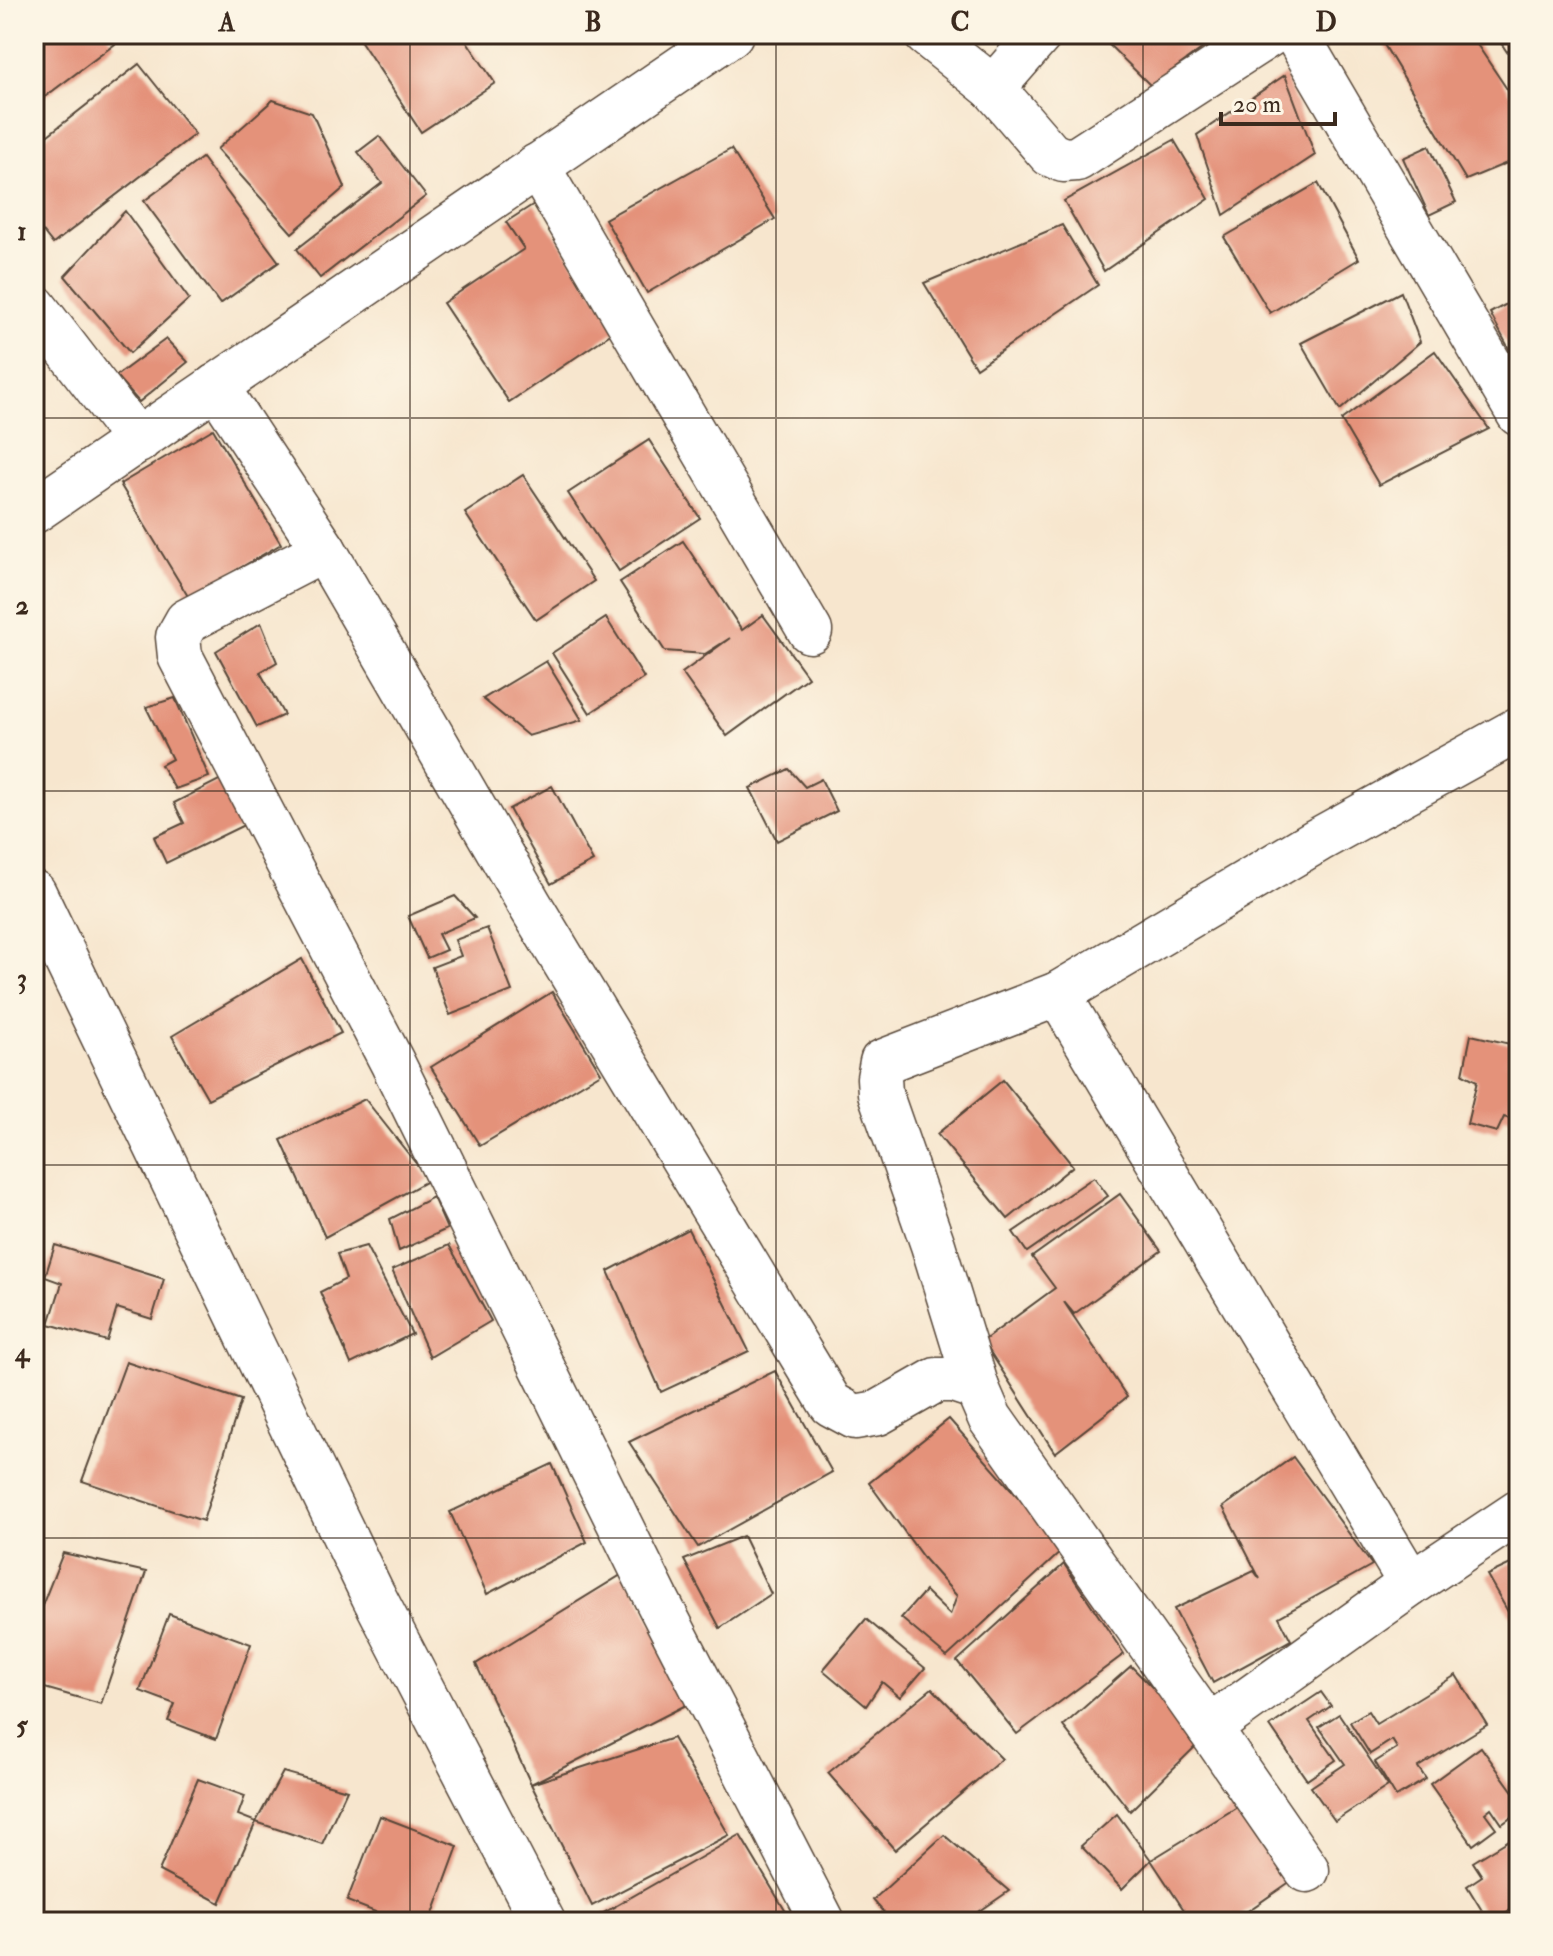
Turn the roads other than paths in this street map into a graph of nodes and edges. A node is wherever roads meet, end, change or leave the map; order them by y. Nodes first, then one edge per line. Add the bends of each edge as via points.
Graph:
1 (731, 34) edge
2 (926, 34) edge
3 (1040, 34) edge
4 (1270, 34) edge
5 (1296, 34) edge
6 (993, 88) junction
7 (537, 166) junction
8 (34, 306) edge
9 (216, 386) junction
10 (1519, 414) edge
11 (138, 441) junction
12 (34, 511) edge
13 (324, 550) junction
14 (810, 631) dead end
15 (1519, 729) edge
16 (34, 893) edge
17 (1058, 994) junction
18 (977, 1388) junction
19 (1519, 1512) edge
20 (1411, 1584) junction
21 (1209, 1728) junction
22 (1307, 1870) dead end
23 (543, 1922) edge
24 (823, 1922) edge

1 - 7 street
2 - 6 street
3 - 6 street
4 - 6 street via 1077,159 1050,154
5 - 10 street
7 - 9 street
7 - 14 street
8 - 11 street
9 - 11 street
9 - 13 street
11 - 12 street
13 - 18 street via 530,905 831,1404 855,1417 878,1413 936,1380
13 - 24 street via 187,621 178,637 180,656 392,1062 656,1598
15 - 17 street
16 - 23 street via 373,1595
17 - 18 street via 882,1062 880,1093
17 - 20 street
18 - 21 street via 990,1418
19 - 20 street
20 - 21 street
21 - 22 street

